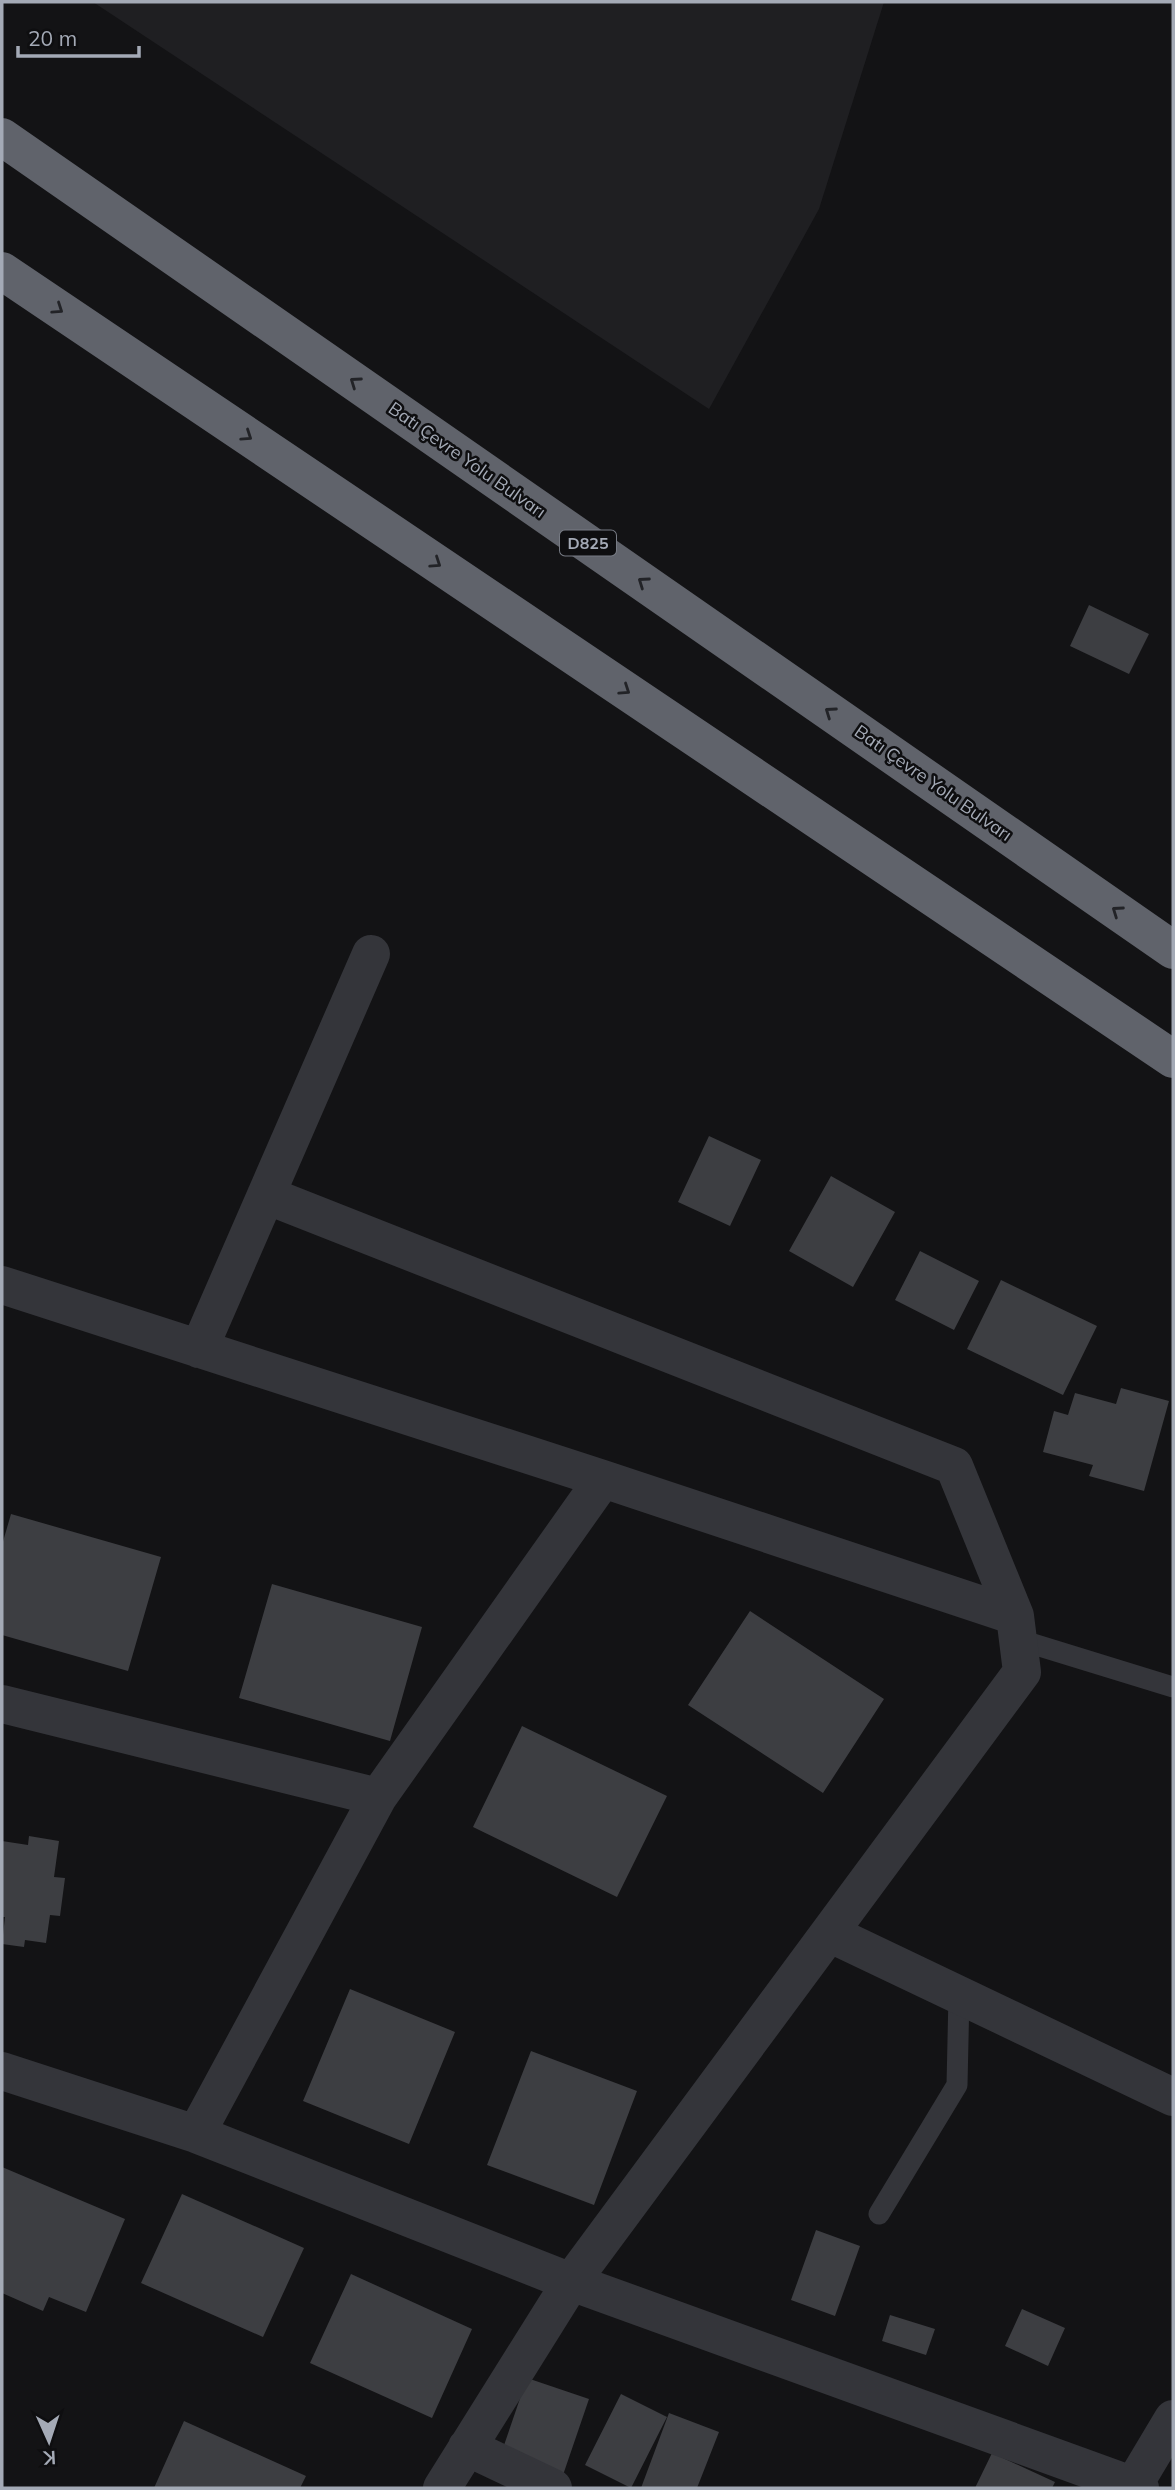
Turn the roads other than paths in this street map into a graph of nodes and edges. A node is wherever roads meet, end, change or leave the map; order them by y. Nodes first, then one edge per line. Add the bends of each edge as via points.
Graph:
1 (2, 137) edge
2 (2, 271) edge
3 (1173, 950) edge
4 (371, 954) dead end
5 (1173, 1059) edge
6 (266, 1195) junction
7 (2, 1285) edge
8 (199, 1349) junction
9 (603, 1479) junction
10 (1016, 1627) junction
11 (1173, 1687) edge
12 (2, 1704) edge
13 (378, 1797) junction
14 (829, 1933) junction
15 (959, 1995) junction
16 (2, 2071) edge
17 (1173, 2096) edge
18 (196, 2134) junction
19 (879, 2214) dead end
20 (571, 2282) junction
21 (1173, 2419) edge
22 (467, 2447) junction
23 (1136, 2487) edge
24 (442, 2488) edge
25 (553, 2488) edge

3 -> 1 highway, Batı Çevre Yolu Bulvarı / D825
2 -> 5 highway
4 - 6 street
6 - 8 street
6 - 10 street via 954,1466
7 - 8 street
8 - 9 street
9 - 10 street
9 - 13 street
10 - 11 lane
10 - 14 street via 1022,1672
12 - 13 street
13 - 18 street
14 - 15 street
14 - 20 street
15 - 17 street
15 - 19 lane via 957,2085
16 - 18 street
18 - 20 street
20 - 22 street
20 - 23 street
21 - 23 street
22 - 24 street
22 - 25 street

